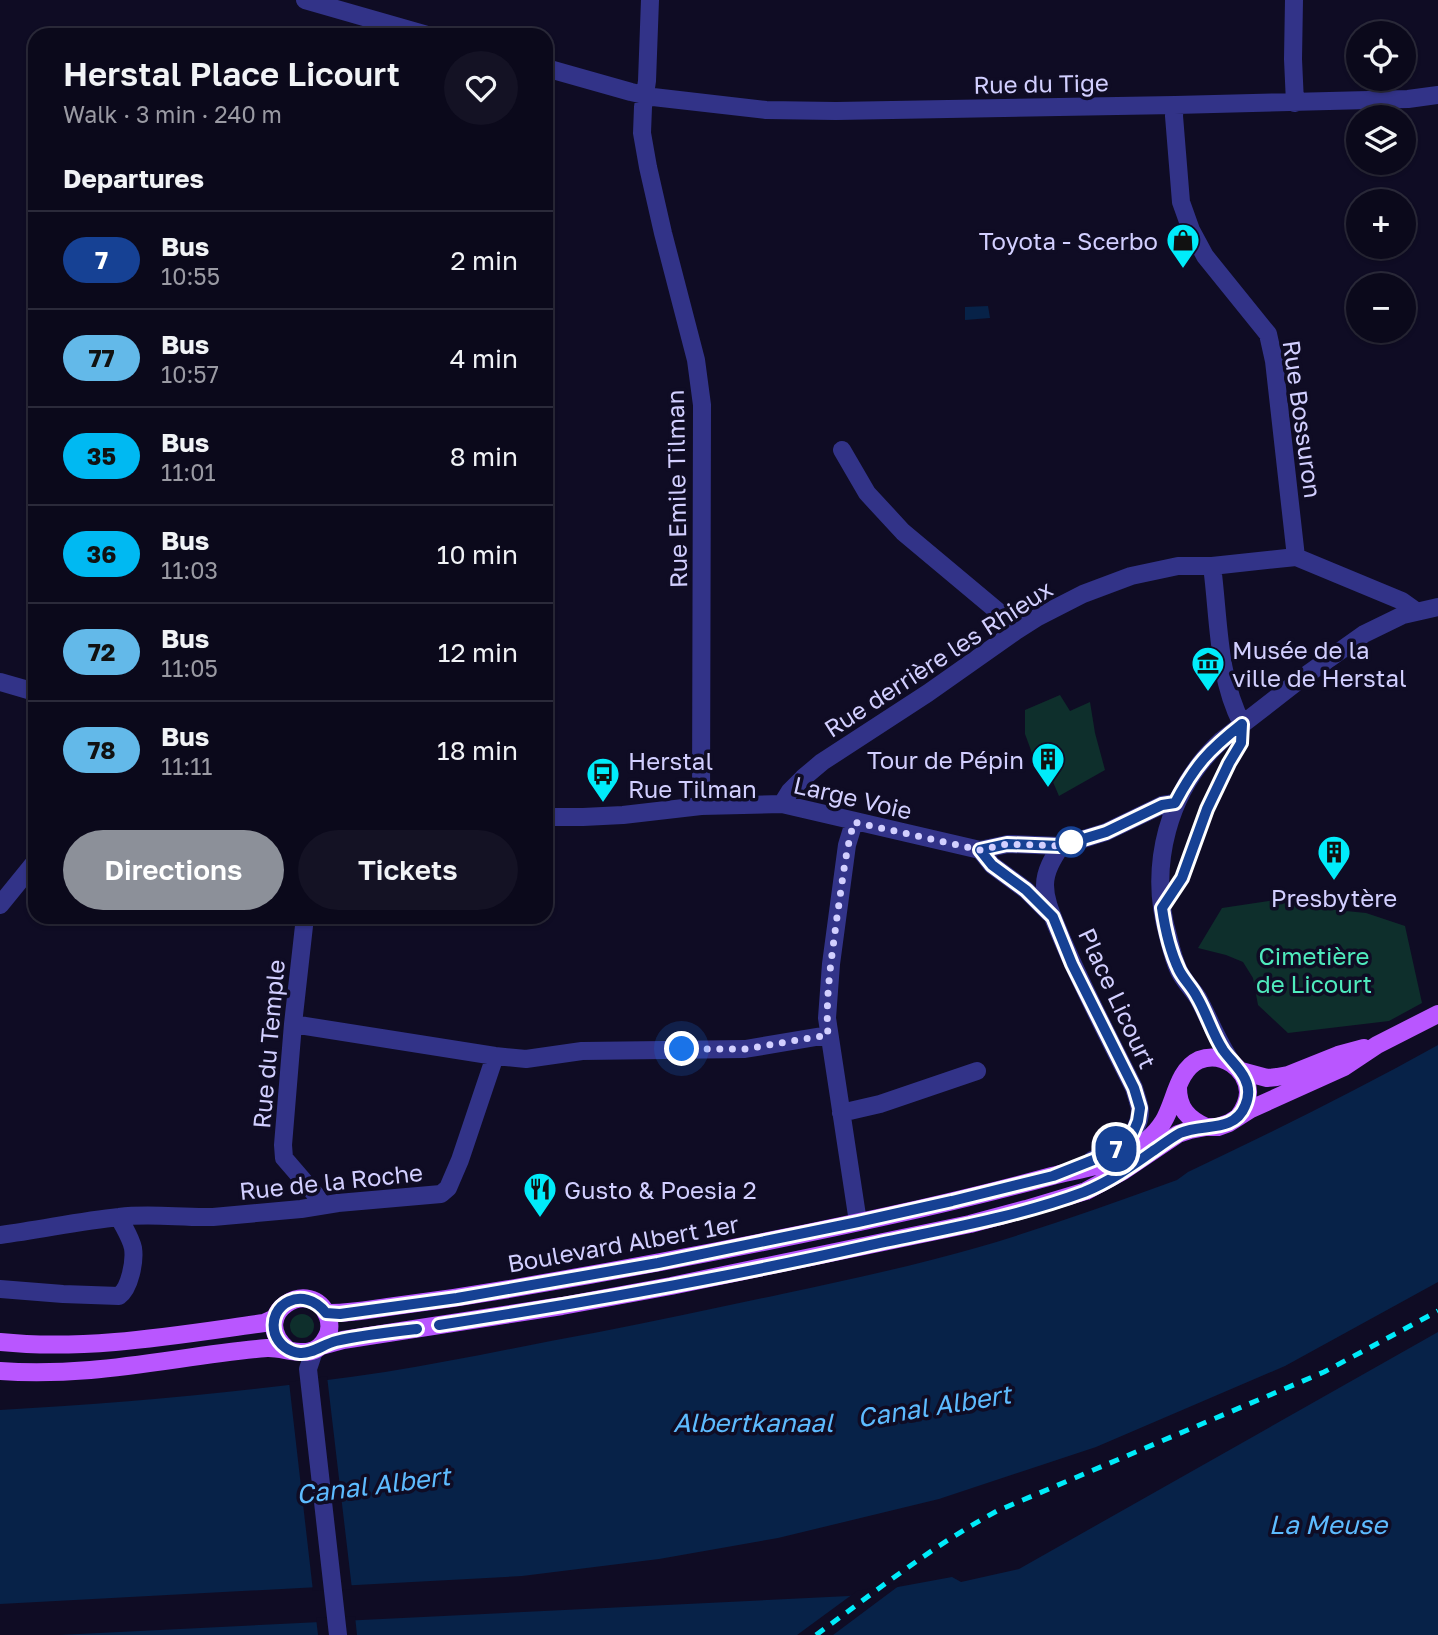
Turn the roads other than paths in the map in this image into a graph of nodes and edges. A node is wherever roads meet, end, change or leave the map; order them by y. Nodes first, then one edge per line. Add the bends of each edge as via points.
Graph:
1 (305, 0) edge
2 (650, 0) edge
3 (1294, 0) edge
4 (371, 27) edge
5 (553, 70) edge
6 (645, 95) junction
7 (1438, 95) edge
8 (1295, 103) junction
9 (1175, 106) junction
10 (842, 450) dead end
11 (1296, 557) junction
12 (1212, 566) junction
13 (1438, 607) edge
14 (1416, 611) junction
15 (1016, 631) junction
16 (0, 682) edge
17 (28, 690) edge
18 (1242, 724) junction
19 (1175, 803) junction
20 (782, 804) junction
21 (701, 806) junction
22 (553, 817) edge
23 (854, 822) junction
24 (1060, 846) junction
25 (980, 850) junction
26 (28, 871) edge
27 (0, 905) edge
28 (1053, 917) junction
29 (304, 924) edge
30 (1438, 1014) edge
31 (293, 1024) junction
32 (828, 1035) junction
33 (1377, 1045) junction
34 (495, 1056) junction
35 (1237, 1068) junction
36 (977, 1070) dead end
37 (1178, 1088) junction
38 (841, 1113) junction
39 (1239, 1116) junction
40 (1206, 1127) junction
41 (1053, 1176) junction
42 (322, 1205) junction
43 (119, 1217) junction
44 (858, 1222) junction
45 (0, 1235) edge
46 (896, 1240) junction
47 (0, 1289) edge
48 (326, 1313) junction
49 (275, 1318) junction
50 (0, 1342) edge
51 (304, 1350) junction
52 (0, 1371) edge
53 (338, 1635) edge

1 - 4 street
2 - 6 street, Rue Emile Tilman
3 - 8 street
5 - 6 street, Rue du Tige
6 - 9 street, Rue du Tige via 766,110
6 - 21 street, Rue Emile Tilman via 642,133 648,167 696,360 702,405
7 - 8 street, Rue du Tige
8 - 9 street, Rue du Tige
9 - 11 street, Rue Bossuron via 1181,202 1191,230 1205,256 1268,334
10 - 15 street via 867,493 904,532
11 - 12 street, Rue derrière les Rhieux
11 - 14 street, Rue derrière les Rhieux
12 - 15 street, Rue derrière les Rhieux via 1178,566 1131,576 1083,594
12 - 18 street via 1223,660
13 - 14 street
14 - 18 street via 1355,639
15 - 20 street, Rue derrière les Rhieux via 822,762
16 - 17 street
18 - 19 street via 1201,760
19 - 24 street
19 - 35 street via 1160,874 1165,927 1180,972
20 - 21 street, Large Voie
20 - 23 street, Large Voie
21 - 22 street, Large Voie
23 - 25 street, Large Voie
23 - 32 street via 831,964
24 - 25 street via 1007,844
24 - 28 street, Place Licourt via 1045,885
25 - 28 street, Place Licourt
26 - 27 street
28 - 41 street, Place Licourt via 1140,1108 1133,1133 1123,1144
29 - 31 street, Rue du Temple
30 - 33 main road, Boulevard Albert 1er
31 - 34 street
31 - 42 street, Rue du Temple via 284,1158
32 - 34 street via 745,1049 582,1051 526,1059
32 - 38 street
33 - 35 main road, Boulevard Albert 1er via 1277,1077
33 - 39 main road, Boulevard Albert 1er via 1344,1067
34 - 42 street, Rue de la Roche via 448,1188 441,1194
35 - 37 main road, Boulevard Albert 1er via 1223,1059 1202,1059 1184,1073
35 - 39 main road via 1247,1082 1248,1094
36 - 38 street
37 - 40 main road via 1186,1114
37 - 41 main road, Boulevard Albert 1er via 1164,1121 1144,1143 1103,1164
38 - 44 street
39 - 40 main road, Boulevard Albert 1er via 1229,1124
40 - 46 main road, Boulevard Albert 1er via 1178,1134 1086,1191
41 - 44 main road, Boulevard Albert 1er
42 - 43 street, Rue de la Roche via 198,1217
43 - 45 street, Rue de la Roche
43 - 47 street via 133,1250 129,1284 118,1296
44 - 46 main road via 877,1238
44 - 48 main road, Boulevard Albert 1er via 536,1284
46 - 51 main road, Boulevard Albert 1er via 671,1286 350,1338
48 - 49 main road via 306,1298 288,1302
48 - 51 main road via 326,1339
49 - 50 main road via 117,1342
49 - 51 main road via 280,1343
51 - 52 main road, Boulevard Albert 1er via 255,1349 74,1372
51 - 53 street

